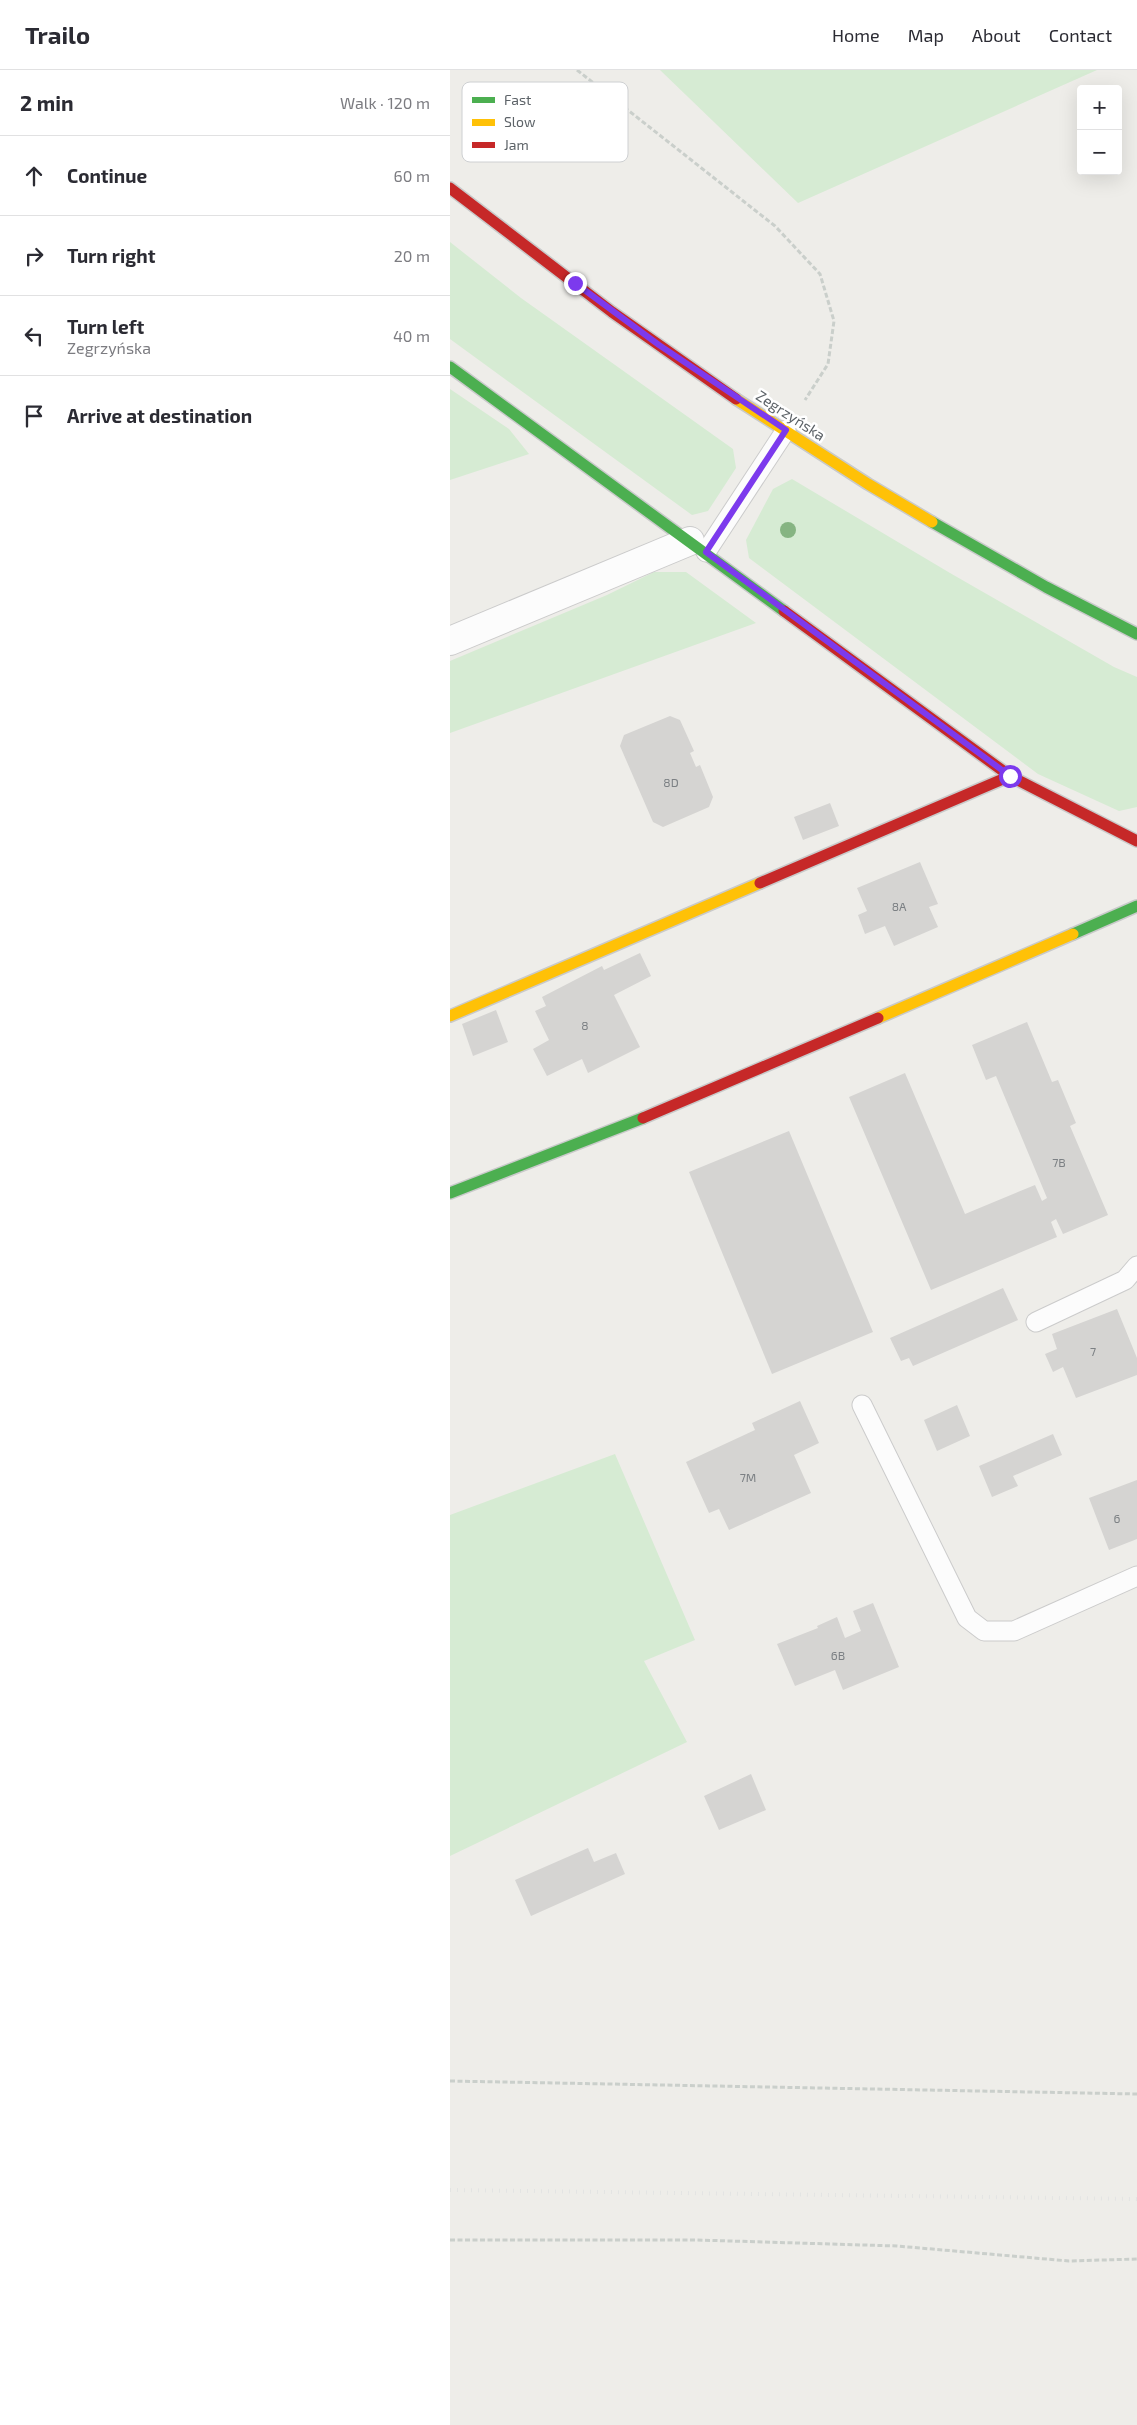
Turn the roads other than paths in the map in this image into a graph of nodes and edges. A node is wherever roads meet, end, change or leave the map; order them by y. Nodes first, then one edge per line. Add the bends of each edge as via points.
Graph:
1 (450, 188) edge
2 (450, 367) edge
3 (786, 430) junction
4 (698, 547) junction
5 (1137, 634) edge
6 (450, 642) edge
7 (1010, 776) junction
8 (1137, 841) edge
9 (1137, 906) edge
10 (450, 1016) edge
11 (450, 1193) edge
12 (1137, 1266) edge
13 (1036, 1322) dead end
14 (862, 1405) dead end
15 (1137, 1576) edge

1 - 3 street, Zegrzyńska via 651,340
2 - 4 street
3 - 4 lane
3 - 5 street, Zegrzyńska via 921,516
4 - 6 street
4 - 7 street
7 - 8 street
7 - 10 street
9 - 11 street via 696,1097
12 - 13 lane via 1125,1280
14 - 15 lane via 967,1618 984,1631 1014,1631

